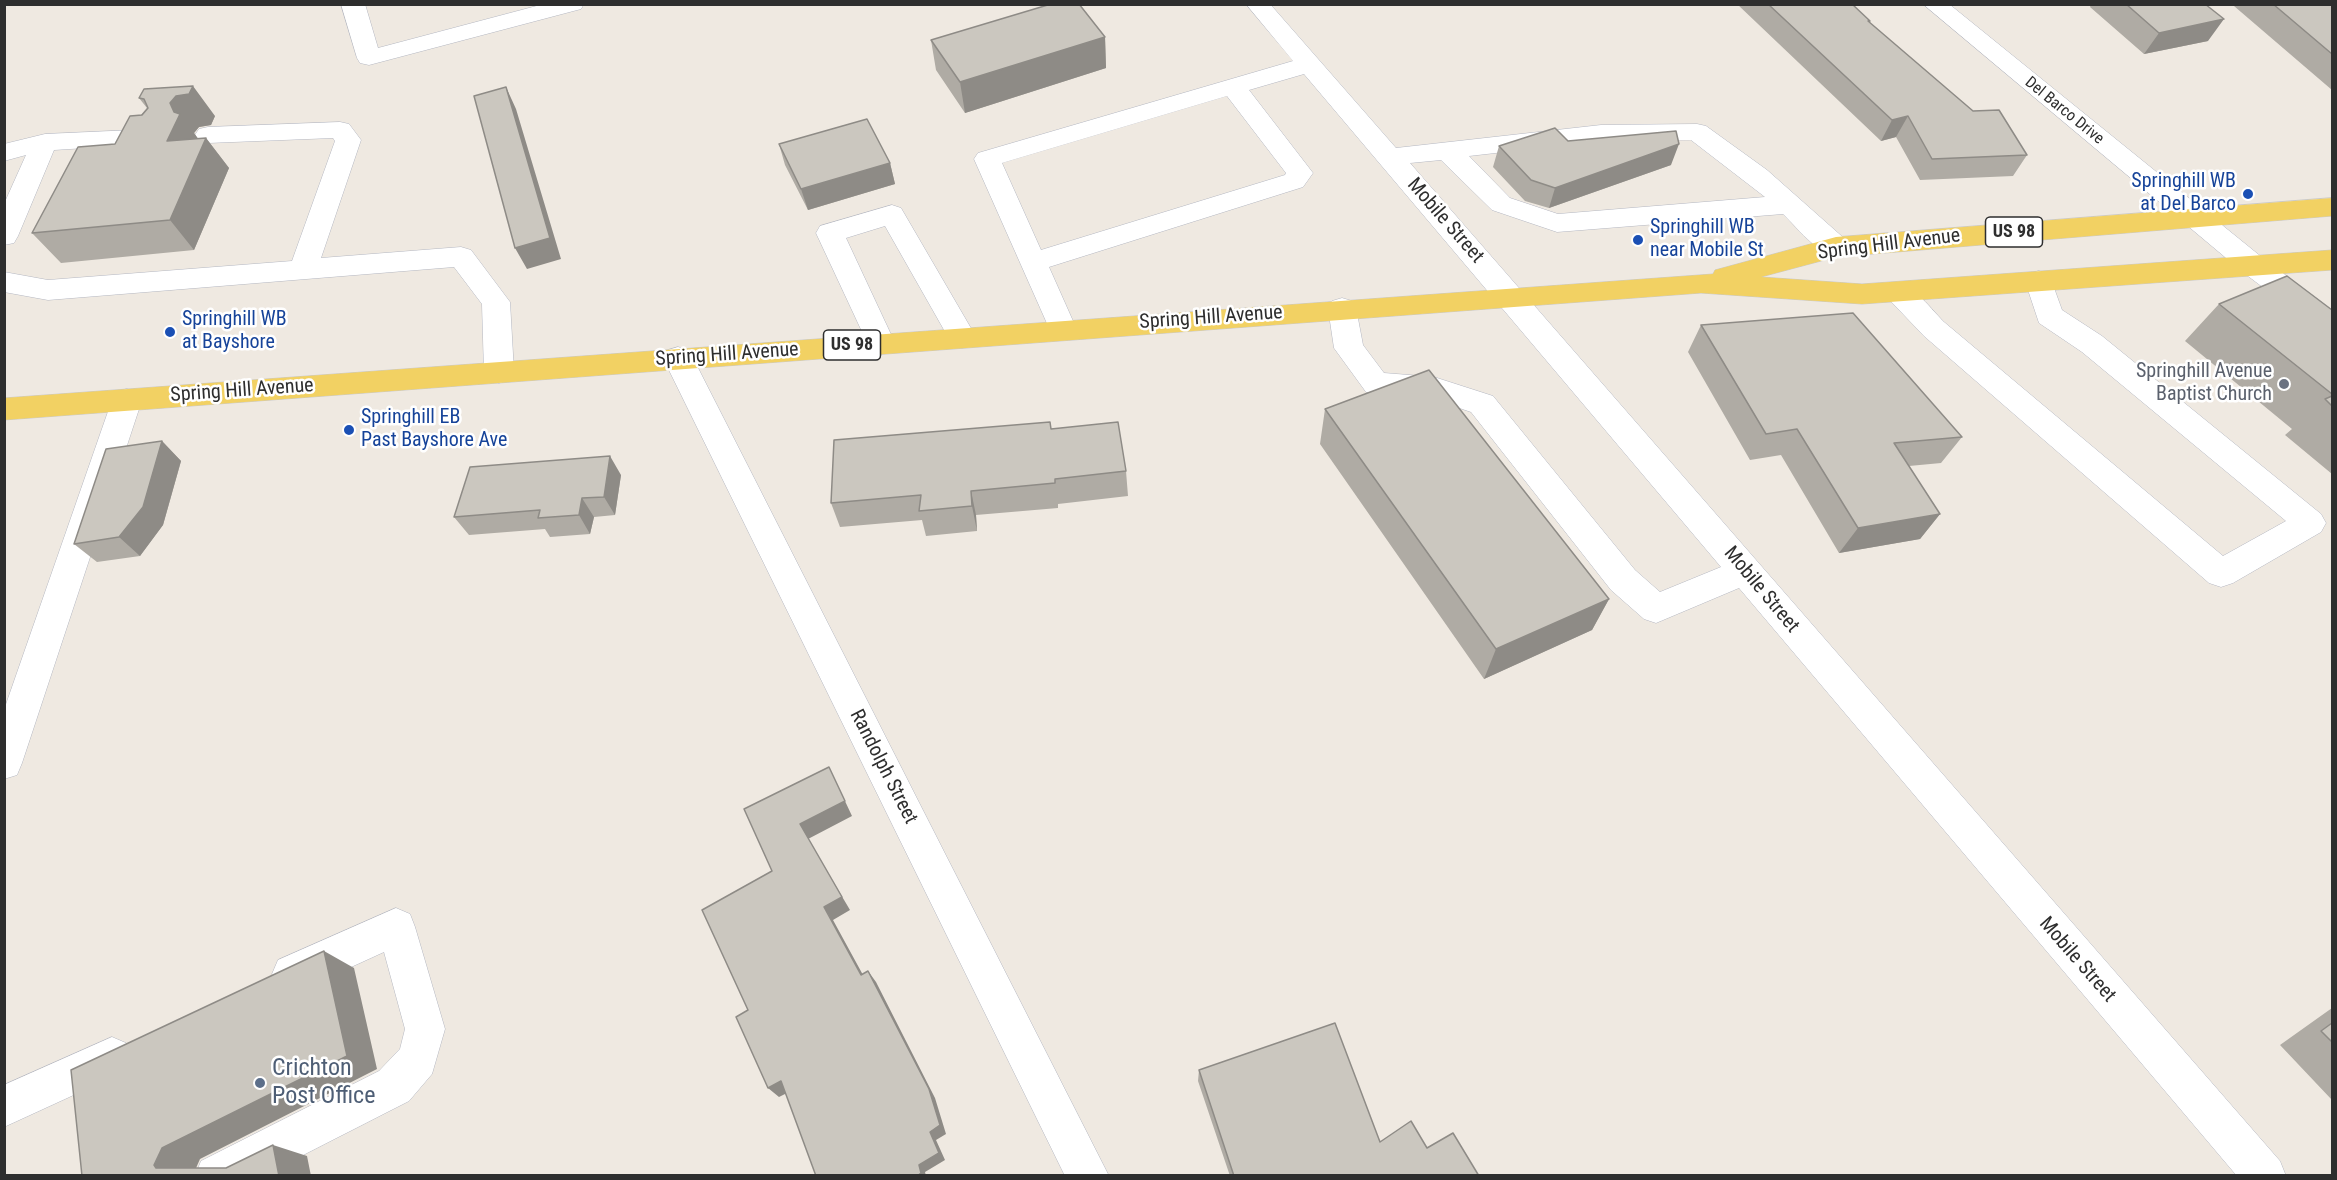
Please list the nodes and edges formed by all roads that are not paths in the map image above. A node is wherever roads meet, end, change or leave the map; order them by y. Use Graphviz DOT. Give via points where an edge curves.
graph roads {
  1 [pos="353,4"];
  2 [pos="573,4"];
  3 [pos="1257,4"];
  4 [pos="1934,4"];
  5 [pos="1310,64"];
  6 [pos="1233,87"];
  7 [pos="208,135"];
  8 [pos="156,137"];
  9 [pos="45,142"];
  10 [pos="1448,151"];
  11 [pos="4,153"];
  12 [pos="1390,157"];
  13 [pos="1789,204"];
  14 [pos="2332,207"];
  15 [pos="2195,217"];
  16 [pos="4,236"];
  17 [pos="1836,247"];
  18 [pos="2332,260"];
  19 [pos="1033,262"];
  20 [pos="2254,266"];
  21 [pos="303,270"];
  22 [pos="4,282"];
  23 [pos="2039,282"];
  24 [pos="1701,283"];
  25 [pos="1896,292"];
  26 [pos="1511,296"];
  27 [pos="1342,308"];
  28 [pos="2332,325"];
  29 [pos="1063,330"];
  30 [pos="962,337"];
  31 [pos="881,343"];
  32 [pos="678,358"];
  33 [pos="500,372"];
  34 [pos="127,400"];
  35 [pos="4,409"];
  36 [pos="1745,572"];
  37 [pos="4,763"];
  38 [pos="255,992"];
  39 [pos="146,1042"];
  40 [pos="4,1106"];
  41 [pos="216,1176"];
  42 [pos="1088,1176"];
  43 [pos="2265,1176"];
  1 -- 2 [label="street" via="369,58"];
  3 -- 5 [label="street, Mobile Street"];
  4 -- 15 [label="street, Del Barco Drive"];
  5 -- 6 [label="street"];
  5 -- 12 [label="street, Mobile Street"];
  6 -- 19 [label="street" via="987,159"];
  6 -- 19 [label="street" via="1300,174 1294,181"];
  7 -- 21 [label="street" via="340,130 348,140"];
  8 -- 9 [label="street"];
  9 -- 11 [label="street"];
  9 -- 16 [label="street"];
  10 -- 12 [label="street"];
  10 -- 13 [label="street" via="1601,133 1696,132 1758,176"];
  10 -- 13 [label="street" via="1501,204 1557,223"];
  12 -- 26 [label="street, Mobile Street"];
  13 -- 17 [label="street"];
  14 -- 15 [label="main road, Spring Hill Avenue / US 98"];
  15 -- 17 [label="main road, Spring Hill Avenue / US 98"];
  15 -- 20 [label="street, Del Barco Drive"];
  17 -- 24 [label="main road, Spring Hill Avenue / US 98"];
  18 -- 20 [label="main road, Spring Hill Avenue / US 98"];
  19 -- 29 [label="street"];
  20 -- 23 [label="main road, Spring Hill Avenue / US 98"];
  20 -- 28 [label="street, Del Barco Drive"];
  21 -- 22 [label="street" via="48,290"];
  21 -- 33 [label="street" via="461,257 496,302"];
  23 -- 25 [label="main road, Spring Hill Avenue / US 98"];
  23 -- 25 [label="street" via="2049,316 2092,344 2310,524 2221,573 1934,329"];
  24 -- 25 [label="main road, Spring Hill Avenue / US 98" via="1862,294"];
  24 -- 26 [label="main road, Spring Hill Avenue / US 98"];
  26 -- 27 [label="main road, Spring Hill Avenue / US 98"];
  26 -- 36 [label="street, Mobile Street"];
  27 -- 29 [label="main road, Spring Hill Avenue / US 98"];
  27 -- 36 [label="street" via="1349,348 1376,384 1434,388 1482,404 1623,580 1656,609"];
  29 -- 30 [label="main road, Spring Hill Avenue / US 98"];
  30 -- 31 [label="main road, Spring Hill Avenue / US 98"];
  30 -- 31 [label="street" via="891,214 830,233"];
  31 -- 32 [label="main road, Spring Hill Avenue / US 98"];
  32 -- 33 [label="main road, Spring Hill Avenue / US 98"];
  32 -- 42 [label="street, Randolph Street"];
  33 -- 34 [label="main road, Spring Hill Avenue / US 98"];
  34 -- 35 [label="main road, Spring Hill Avenue / US 98"];
  34 -- 37 [label="street"];
  36 -- 43 [label="street, Mobile Street"];
  38 -- 41 [label="street" via="396,927 425,1029 418,1060 394,1086"];
  39 -- 40 [label="street"];
}
